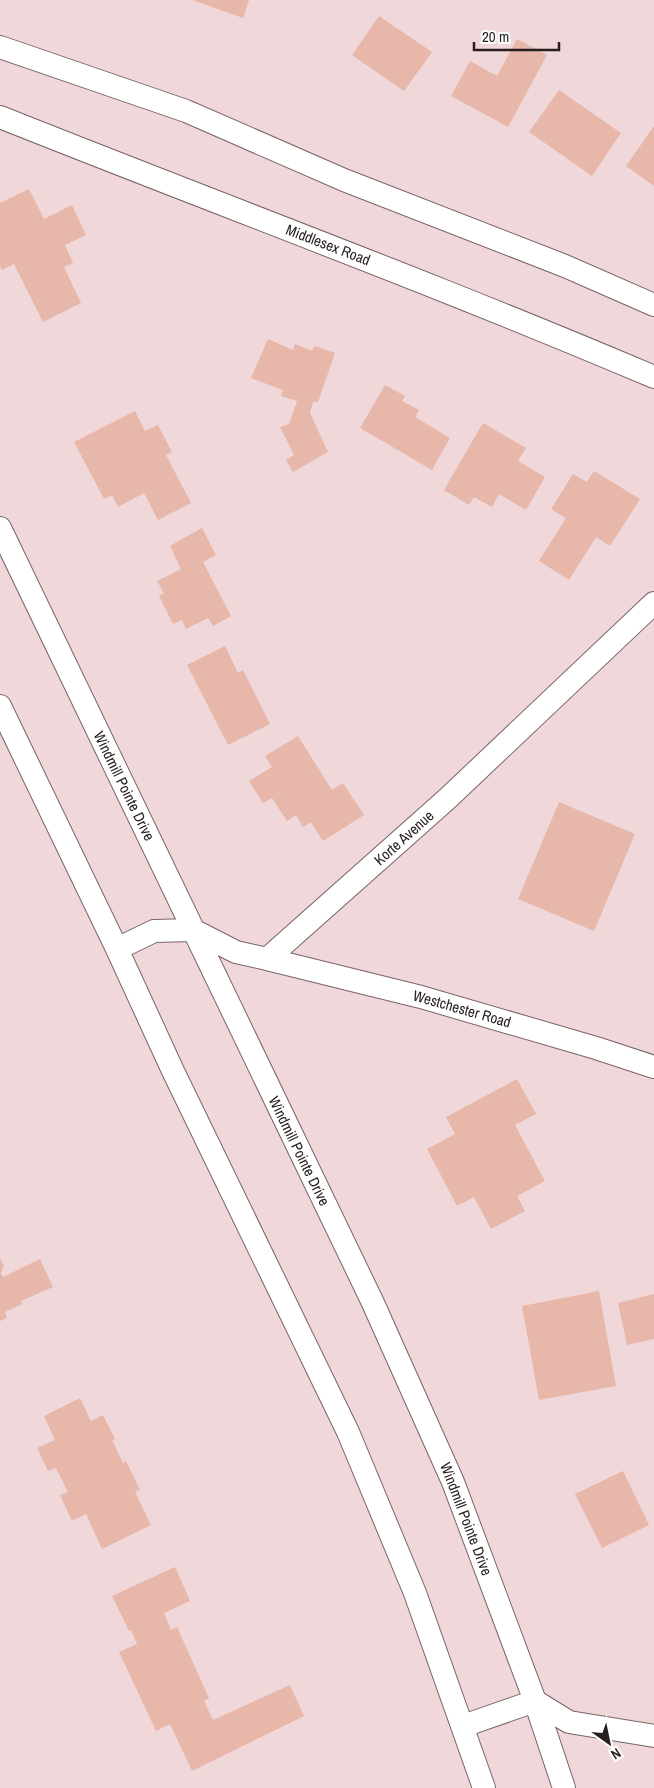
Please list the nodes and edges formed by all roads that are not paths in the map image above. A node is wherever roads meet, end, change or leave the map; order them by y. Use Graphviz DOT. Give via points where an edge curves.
graph roads {
  1 [pos="0,47"];
  2 [pos="0,117"];
  3 [pos="654,305"];
  4 [pos="654,376"];
  5 [pos="0,528"];
  6 [pos="654,603"];
  7 [pos="0,706"];
  8 [pos="193,930"];
  9 [pos="117,949"];
  10 [pos="267,959"];
  11 [pos="654,1067"];
  12 [pos="535,1701"];
  13 [pos="463,1726"];
  14 [pos="654,1736"];
  15 [pos="484,1788"];
  16 [pos="564,1788"];
  1 -- 3 [label="street" via="186,111 344,180 565,266"];
  2 -- 4 [label="street, Middlesex Road"];
  5 -- 8 [label="street, Windmill Pointe Drive"];
  6 -- 10 [label="street, Korte Avenue" via="447,799"];
  7 -- 9 [label="street"];
  8 -- 9 [label="street" via="154,931"];
  8 -- 10 [label="street" via="236,952"];
  8 -- 12 [label="street, Windmill Pointe Drive" via="373,1303 453,1482"];
  9 -- 13 [label="street" via="348,1432 416,1593"];
  10 -- 11 [label="street, Westchester Road" via="421,997"];
  12 -- 13 [label="street"];
  12 -- 14 [label="street" via="569,1722"];
  12 -- 16 [label="street, Windmill Pointe Drive"];
  13 -- 15 [label="street"];
}
